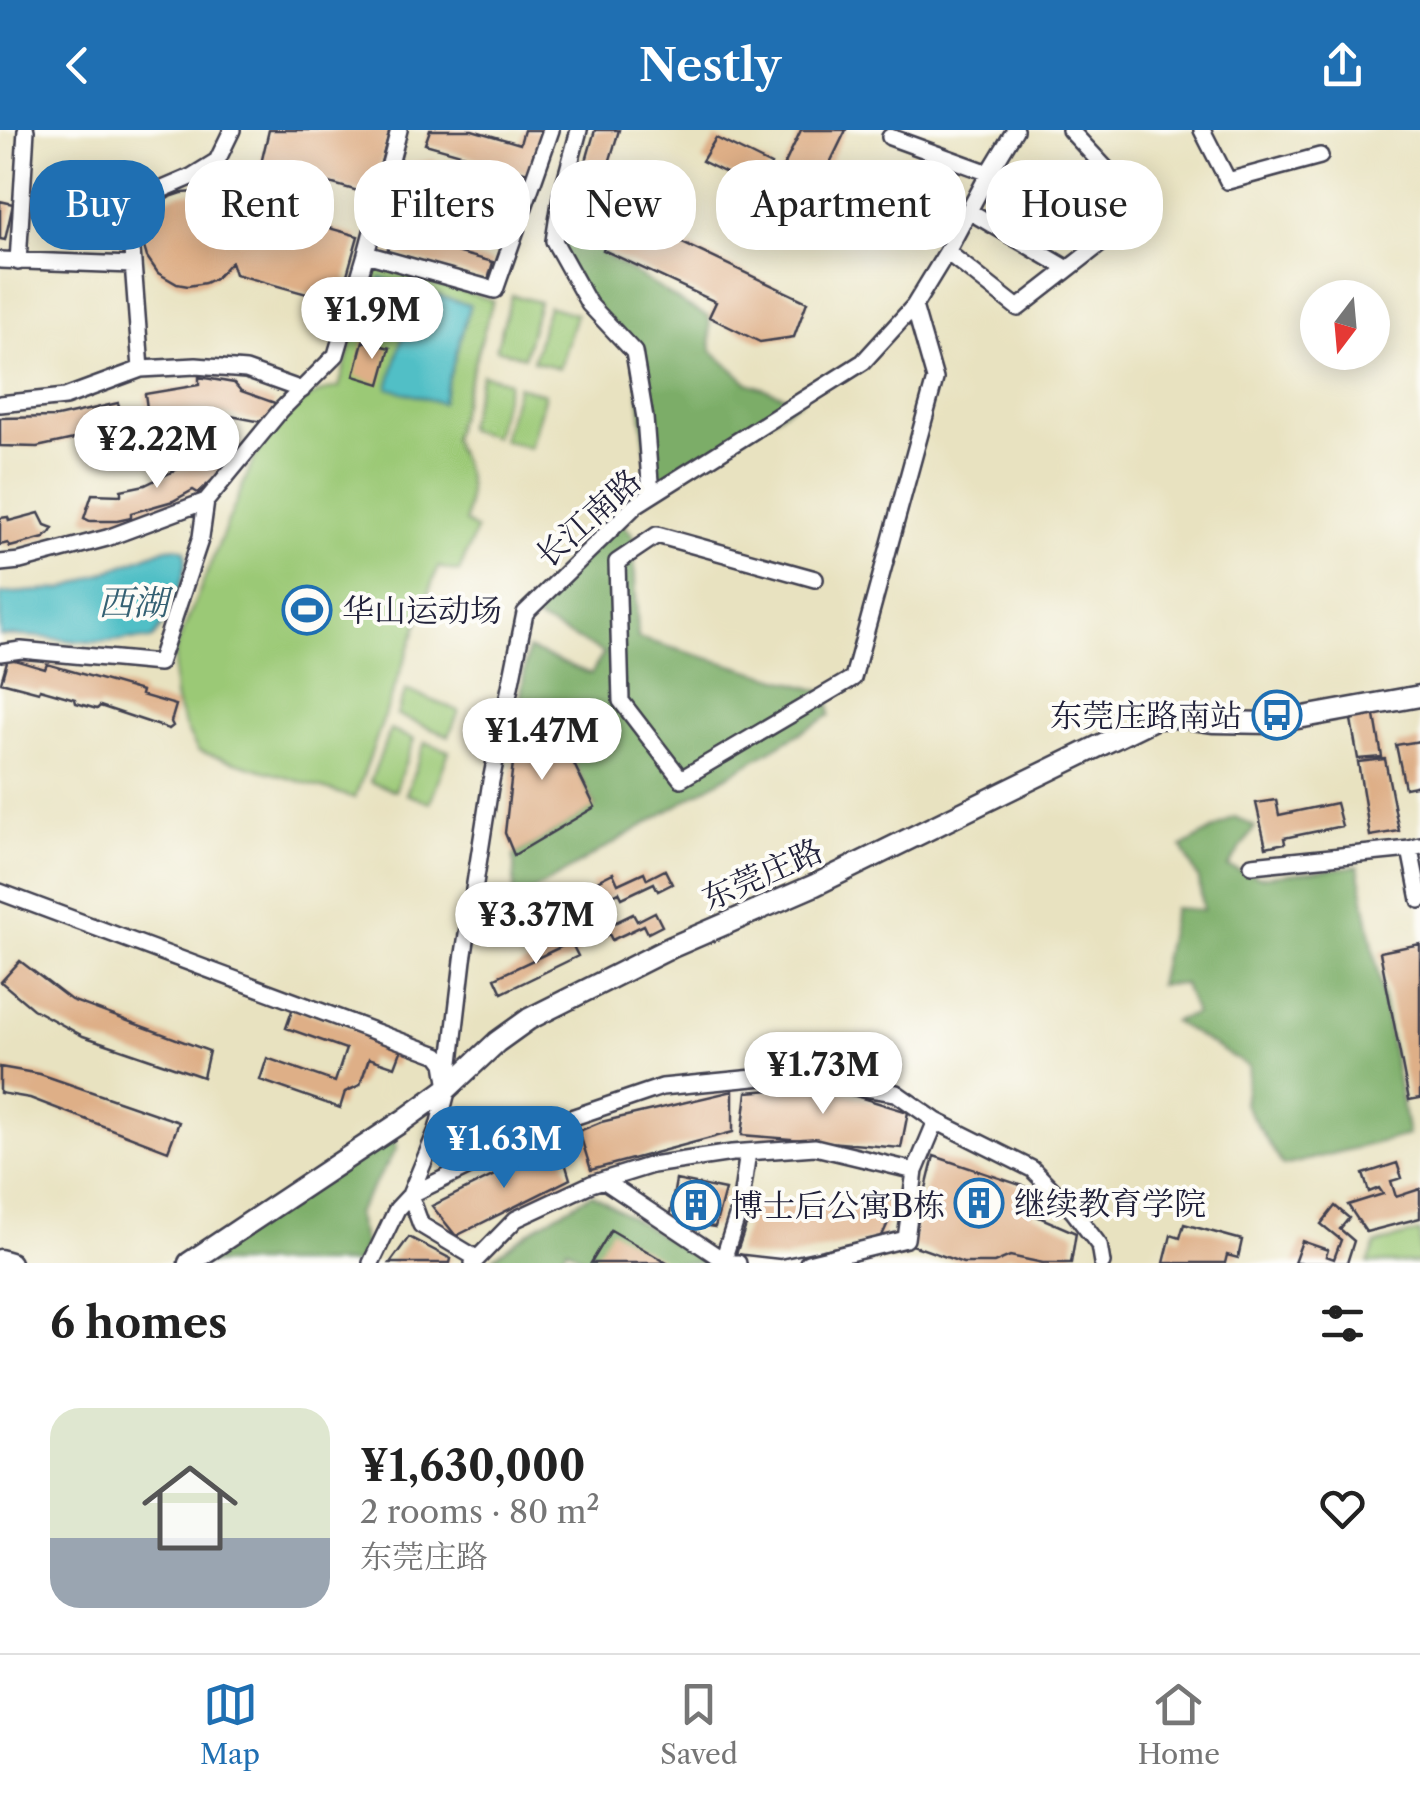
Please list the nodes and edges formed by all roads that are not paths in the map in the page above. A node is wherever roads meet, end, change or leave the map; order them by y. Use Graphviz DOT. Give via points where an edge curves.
graph roads {
  1 [pos="26,130"];
  2 [pos="232,130"];
  3 [pos="398,130"];
  4 [pos="552,130"];
  5 [pos="580,130"];
  6 [pos="1016,130"];
  7 [pos="1070,130"];
  8 [pos="1202,130"];
  9 [pos="890,137"];
  10 [pos="1320,156"];
  11 [pos="996,160"];
  12 [pos="1098,160"];
  13 [pos="986,172"];
  14 [pos="986,177"];
  15 [pos="969,210"];
  16 [pos="1092,250"];
  17 [pos="947,252"];
  18 [pos="366,254"];
  19 [pos="0,260"];
  20 [pos="18,262"];
  21 [pos="132,264"];
  22 [pos="1068,269"];
  23 [pos="914,306"];
  24 [pos="141,369"];
  25 [pos="302,390"];
  26 [pos="0,404"];
  27 [pos="651,494"];
  28 [pos="206,501"];
  29 [pos="0,563"];
  30 [pos="815,579"];
  31 [pos="0,653"];
  32 [pos="1420,696"];
  33 [pos="1415,847"];
  34 [pos="1252,865"];
  35 [pos="0,892"];
  36 [pos="1420,900"];
  37 [pos="448,1088"];
  38 [pos="936,1121"];
  39 [pos="748,1152"];
  40 [pos="915,1170"];
  41 [pos="603,1180"];
  42 [pos="410,1195"];
  43 [pos="0,1260"];
  44 [pos="474,1261"];
  45 [pos="726,1262"];
  46 [pos="10,1263"];
  47 [pos="189,1263"];
  48 [pos="371,1263"];
  49 [pos="738,1263"];
  50 [pos="808,1263"];
  51 [pos="1102,1263"];
  1 -- 20 [label="street"];
  2 -- 21 [label="street" via="217,161 142,207 131,236"];
  3 -- 18 [label="street"];
  4 -- 18 [label="street" via="496,290"];
  5 -- 27 [label="street" via="554,241 589,304 634,352"];
  6 -- 11 [label="street, 长江南路"];
  7 -- 12 [label="street"];
  8 -- 10 [label="street" via="1228,180"];
  9 -- 13 [label="street"];
  14 -- 15 [label="street, 长江南路"];
  15 -- 17 [label="street, 长江南路"];
  15 -- 22 [label="street"];
  16 -- 22 [label="street"];
  17 -- 22 [label="street" via="1018,308"];
  17 -- 23 [label="street, 长江南路"];
  18 -- 25 [label="street" via="336,355"];
  19 -- 20 [label="street"];
  20 -- 21 [label="street"];
  21 -- 24 [label="street"];
  23 -- 27 [label="street, 长江南路" via="863,362"];
  23 -- 30 [label="street" via="934,379 853,678 681,779 620,701 617,562 657,535"];
  24 -- 25 [label="street" via="246,370"];
  24 -- 26 [label="street" via="65,397"];
  25 -- 28 [label="street"];
  27 -- 37 [label="street, 长江南路" via="525,613 491,782"];
  28 -- 29 [label="street" via="106,538"];
  28 -- 31 [label="street" via="202,537 158,663"];
  32 -- 37 [label="street, 东莞庄路" via="1270,723 1156,718 564,1000 512,1031"];
  33 -- 34 [label="street"];
  33 -- 36 [label="street"];
  35 -- 37 [label="street" via="438,1055"];
  37 -- 42 [label="street, 长江南路"];
  37 -- 47 [label="street, 东莞庄路"];
  38 -- 40 [label="street"];
  38 -- 42 [label="street" via="896,1093 850,1086 764,1077 662,1087 562,1121"];
  38 -- 51 [label="street" via="1032,1170 1100,1245"];
  39 -- 40 [label="street" via="815,1147"];
  39 -- 41 [label="street" via="652,1165"];
  39 -- 45 [label="street"];
  40 -- 50 [label="street" via="906,1239"];
  41 -- 44 [label="street" via="516,1219"];
  41 -- 45 [label="street"];
  42 -- 44 [label="street" via="421,1225"];
  42 -- 48 [label="street, 长江南路"];
  43 -- 46 [label="street"];
  45 -- 49 [label="street"];
}
